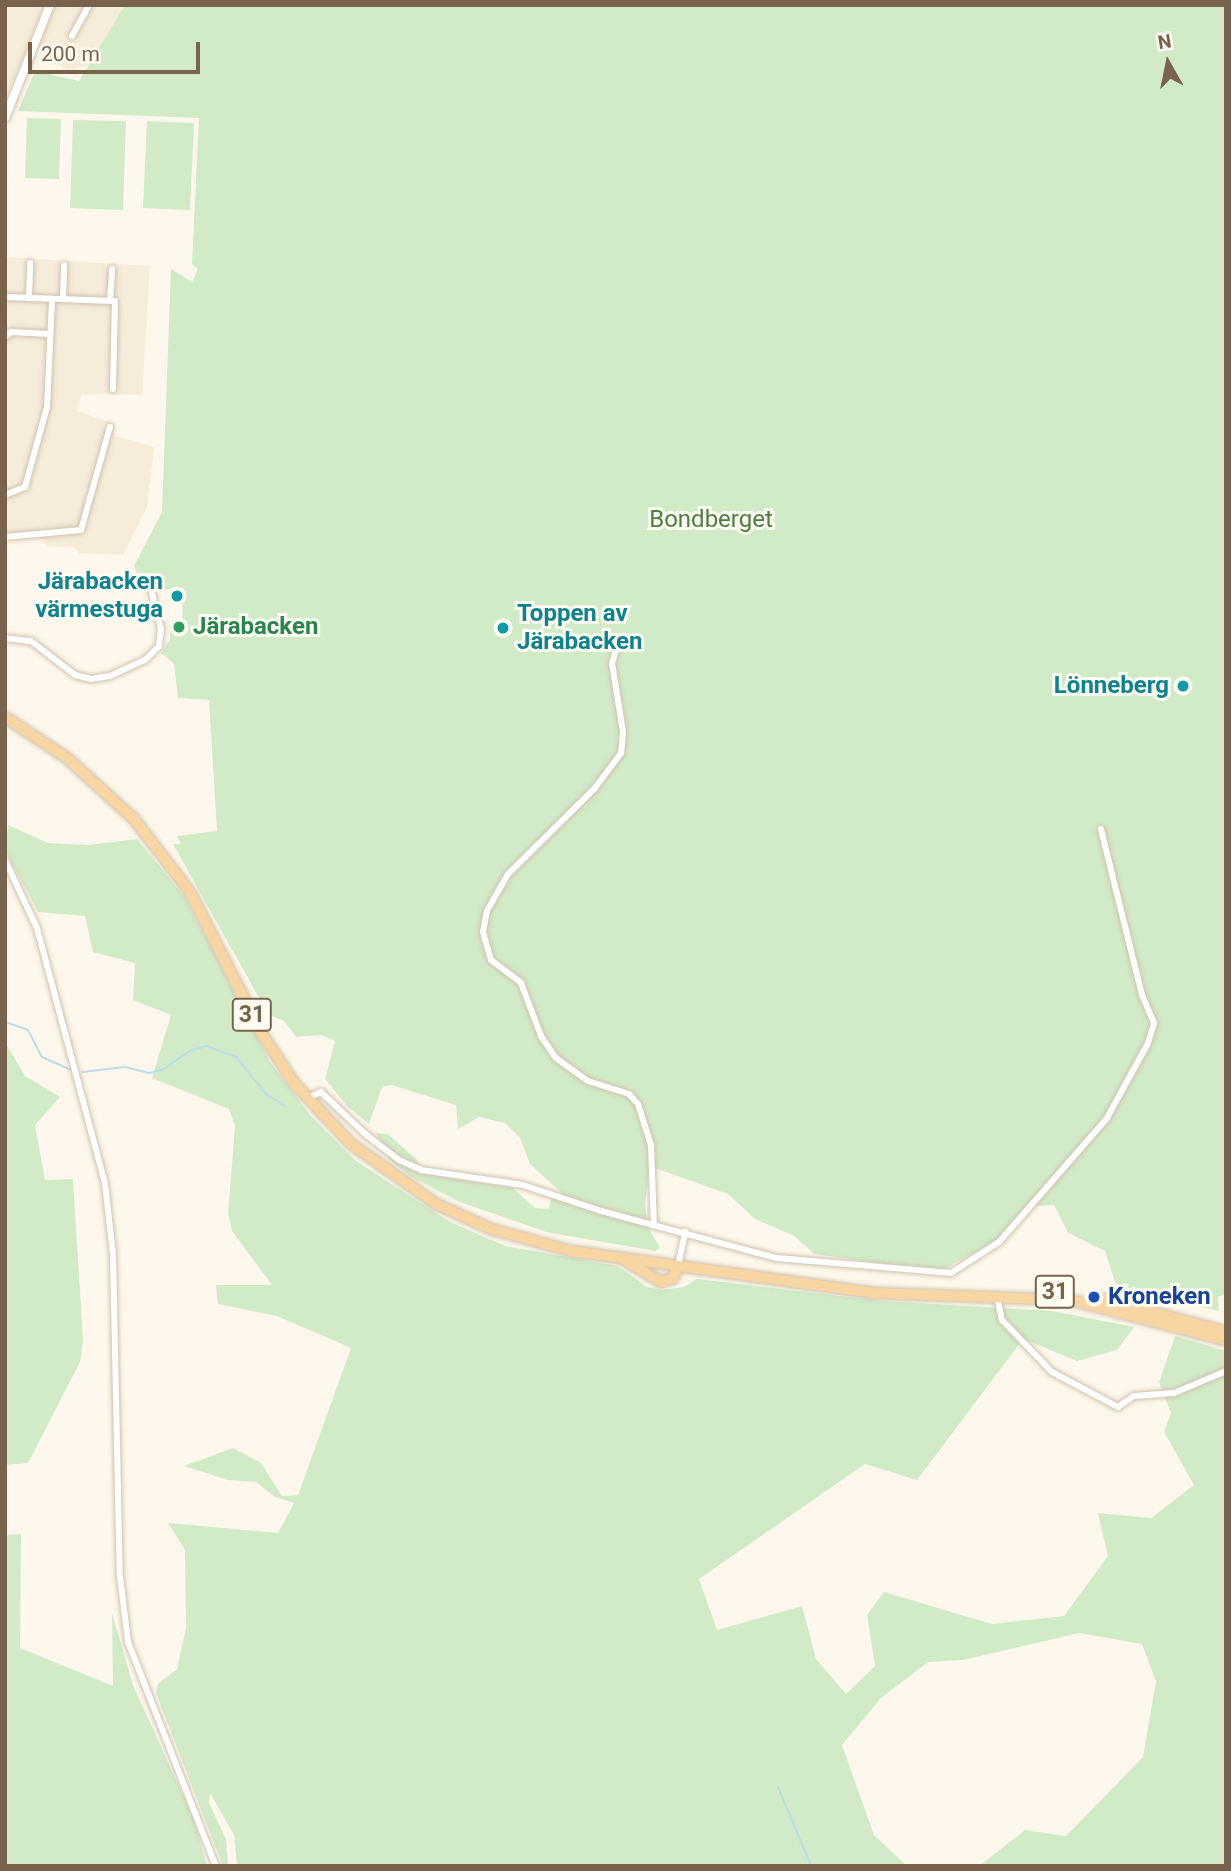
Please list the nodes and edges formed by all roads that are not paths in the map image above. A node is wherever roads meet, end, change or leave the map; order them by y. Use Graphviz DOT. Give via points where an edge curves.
graph roads {
  1 [pos="50,5"];
  2 [pos="89,5"];
  3 [pos="72,36"];
  4 [pos="5,118"];
  5 [pos="30,263"];
  6 [pos="64,265"];
  7 [pos="112,269"];
  8 [pos="5,297"];
  9 [pos="29,298"];
  10 [pos="52,299"];
  11 [pos="63,299"];
  12 [pos="110,301"];
  13 [pos="50,334"];
  14 [pos="5,337"];
  15 [pos="113,389"];
  16 [pos="110,427"];
  17 [pos="5,495"];
  18 [pos="5,537"];
  19 [pos="151,589"];
  20 [pos="5,638"];
  21 [pos="616,650"];
  22 [pos="6,713"];
  23 [pos="1101,829"];
  24 [pos="5,860"];
  25 [pos="312,1096"];
  26 [pos="654,1225"];
  27 [pos="685,1233"];
  28 [pos="620,1258"];
  29 [pos="678,1263"];
  30 [pos="997,1297"];
  31 [pos="1226,1332"];
  32 [pos="1226,1340"];
  33 [pos="1226,1371"];
  34 [pos="216,1866"];
  1 -- 4 [label="street"];
  2 -- 3 [label="street"];
  5 -- 9 [label="street"];
  6 -- 11 [label="street"];
  7 -- 12 [label="street"];
  8 -- 9 [label="street"];
  9 -- 10 [label="street"];
  10 -- 11 [label="street"];
  10 -- 13 [label="street"];
  11 -- 12 [label="street"];
  12 -- 15 [label="street" via="115,302"];
  13 -- 14 [label="street" via="12,332"];
  13 -- 17 [label="street" via="47,407 29,474 25,487"];
  16 -- 18 [label="street" via="81,530"];
  19 -- 20 [label="street" via="161,629 159,646 145,660 110,676 91,679 75,675 31,641"];
  21 -- 26 [label="street" via="612,663 623,732 621,753 595,788 508,874 487,911 483,932 491,960 521,982 541,1036 556,1058 588,1081 629,1094 638,1104 651,1145"];
  22 -- 25 [label="highway, 31" via="101,778 163,844 203,903 266,1030"];
  22 -- 28 [label="highway, 31" via="92,778 161,850 200,909 271,1051 306,1098 351,1144 413,1191 474,1222 554,1248"];
  23 -- 27 [label="street" via="1142,995 1154,1023 1148,1044 1107,1118 999,1242 951,1273 926,1274 777,1258"];
  24 -- 34 [label="street" via="37,928 105,1184 114,1266 120,1576 128,1642"];
  25 -- 26 [label="street" via="321,1092 364,1133 410,1166 523,1185"];
  25 -- 29 [label="highway, 31" via="379,1160 459,1209 554,1242"];
  26 -- 27 [label="street"];
  27 -- 29 [label="street"];
  28 -- 29 [label="highway, 31"];
  28 -- 29 [label="highway" via="661,1282 673,1278"];
  29 -- 30 [label="highway, 31" via="879,1294"];
  29 -- 31 [label="highway, 31" via="873,1287 1072,1293"];
  30 -- 32 [label="highway, 31" via="1091,1303"];
  30 -- 33 [label="street" via="1002,1320 1052,1372 1118,1407 1134,1396 1174,1393"];
}
